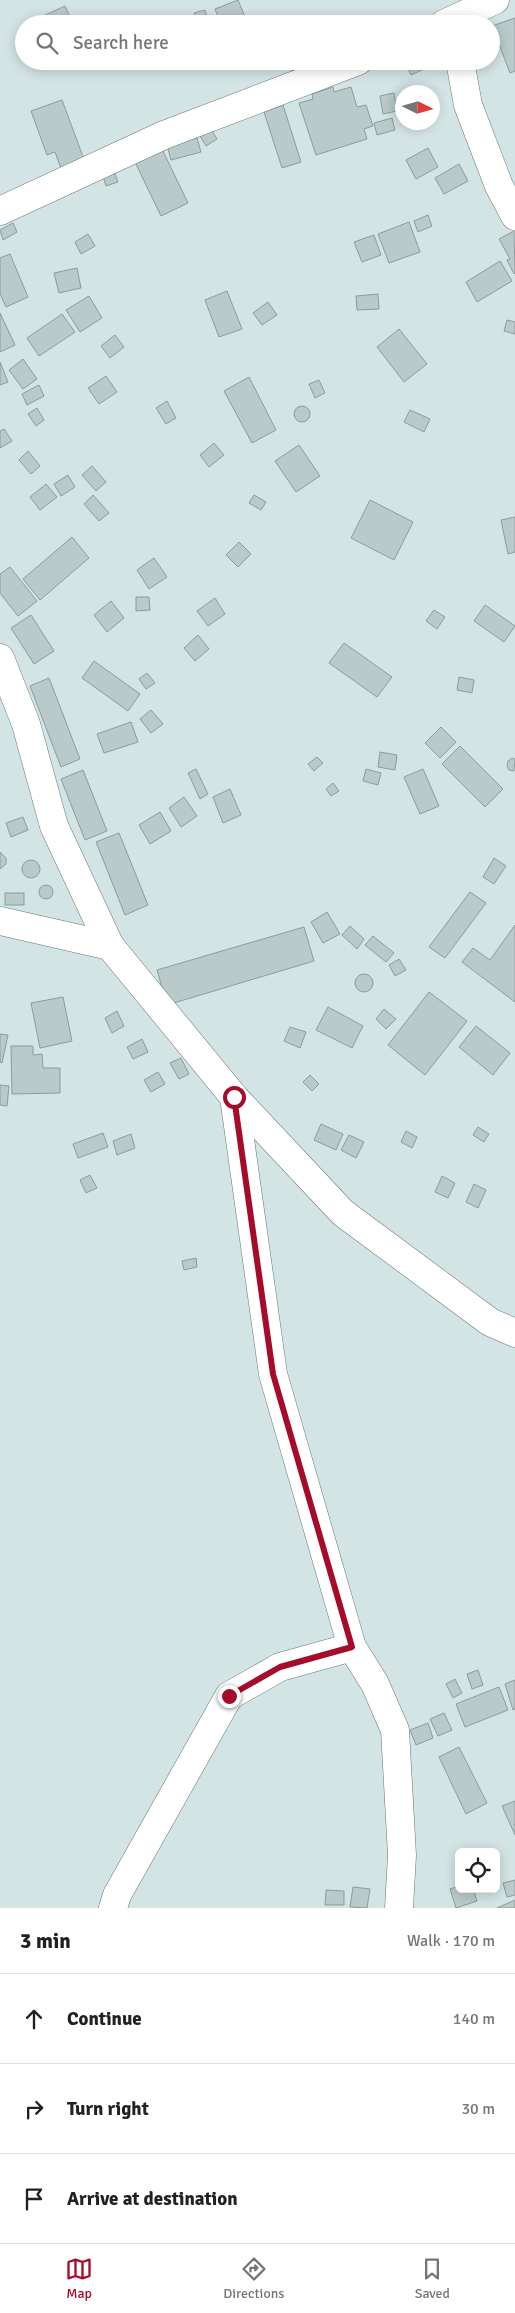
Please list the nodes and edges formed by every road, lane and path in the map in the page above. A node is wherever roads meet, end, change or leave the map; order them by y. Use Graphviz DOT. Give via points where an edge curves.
graph roads {
  1 [pos="495,0"];
  2 [pos="454,15"];
  3 [pos="334,70"];
  4 [pos="462,70"];
  5 [pos="0,211"];
  6 [pos="515,216"];
  7 [pos="0,658"];
  8 [pos="0,921"];
  9 [pos="110,946"];
  10 [pos="234,1097"];
  11 [pos="515,1333"];
  12 [pos="352,1647"];
  13 [pos="113,1908"];
  14 [pos="399,1908"];
  1 -- 2 [label="street"];
  3 -- 5 [label="street" via="164,135"];
  4 -- 6 [label="street" via="468,105"];
  7 -- 9 [label="street" via="26,724 54,826"];
  8 -- 9 [label="street"];
  9 -- 10 [label="street"];
  10 -- 11 [label="street" via="343,1213 490,1322"];
  10 -- 12 [label="street" via="273,1374"];
  12 -- 13 [label="street" via="280,1667 229,1696 117,1895"];
  12 -- 14 [label="street" via="375,1684 395,1730 402,1855"];
}
